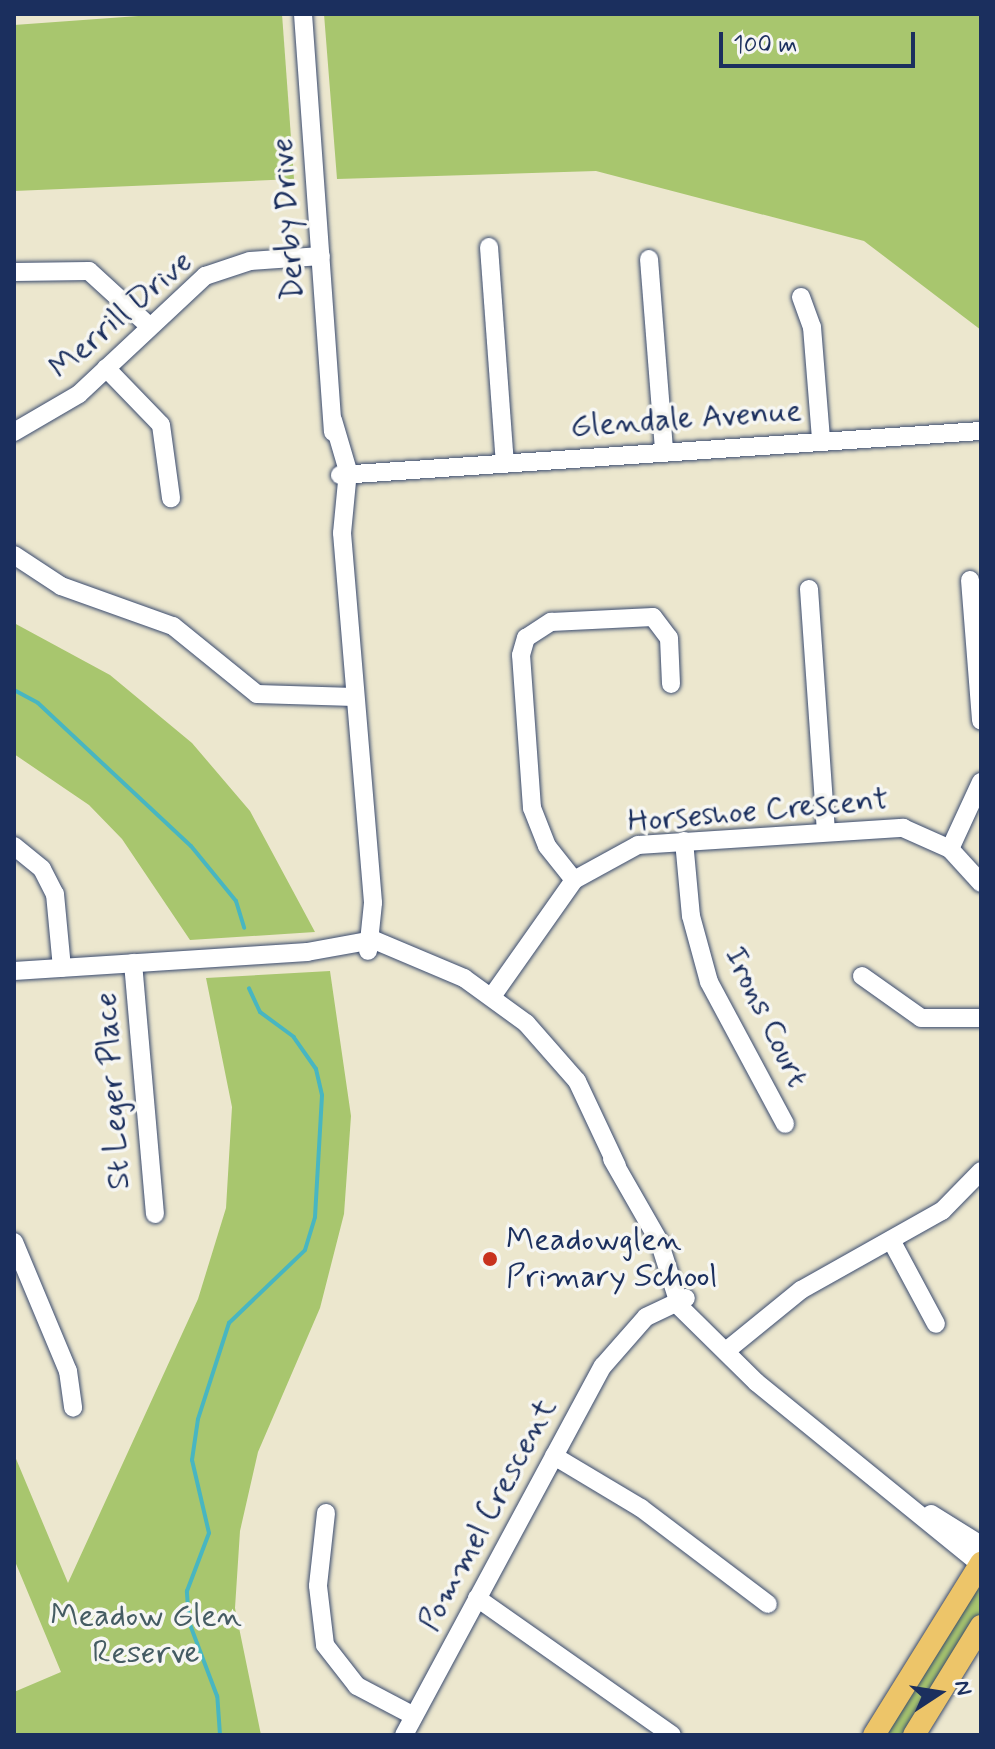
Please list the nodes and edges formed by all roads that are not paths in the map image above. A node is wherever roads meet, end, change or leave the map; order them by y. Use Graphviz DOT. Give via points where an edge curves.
graph roads {
  1 [pos="303,14"];
  2 [pos="489,247"];
  3 [pos="321,256"];
  4 [pos="649,259"];
  5 [pos="14,272"];
  6 [pos="801,297"];
  7 [pos="149,326"];
  8 [pos="106,368"];
  9 [pos="981,431"];
  10 [pos="14,432"];
  11 [pos="821,439"];
  12 [pos="664,451"];
  13 [pos="505,463"];
  14 [pos="346,475"];
  15 [pos="171,498"];
  16 [pos="14,555"];
  17 [pos="970,580"];
  18 [pos="809,589"];
  19 [pos="671,684"];
  20 [pos="354,693"];
  21 [pos="981,721"];
  22 [pos="981,782"];
  23 [pos="826,830"];
  24 [pos="684,841"];
  25 [pos="14,846"];
  26 [pos="950,849"];
  27 [pos="574,880"];
  28 [pos="981,883"];
  29 [pos="367,943"];
  30 [pos="133,963"];
  31 [pos="62,968"];
  32 [pos="14,971"];
  33 [pos="862,976"];
  34 [pos="493,995"];
  35 [pos="981,1018"];
  36 [pos="785,1124"];
  37 [pos="981,1171"];
  38 [pos="155,1214"];
  39 [pos="891,1240"];
  40 [pos="14,1242"];
  41 [pos="682,1301"];
  42 [pos="936,1324"];
  43 [pos="726,1351"];
  44 [pos="73,1408"];
  45 [pos="554,1456"];
  46 [pos="921,1510"];
  47 [pos="326,1513"];
  48 [pos="981,1545"];
  49 [pos="981,1564"];
  50 [pos="477,1598"];
  51 [pos="768,1604"];
  52 [pos="981,1626"];
  53 [pos="414,1716"];
  54 [pos="404,1735"];
  55 [pos="672,1735"];
  56 [pos="874,1735"];
  57 [pos="914,1735"];
  1 -- 3 [label="street, Derby Drive"];
  2 -- 13 [label="street"];
  3 -- 7 [label="street, Merrill Drive" via="218,269"];
  3 -- 14 [label="street, Derby Drive" via="333,420"];
  4 -- 12 [label="street"];
  5 -- 7 [label="street" via="89,271"];
  6 -- 11 [label="street" via="812,327"];
  7 -- 8 [label="street, Merrill Drive"];
  8 -- 10 [label="street, Merrill Drive" via="61,407"];
  8 -- 15 [label="street" via="161,425"];
  9 -- 11 [label="street, Glendale Avenue"];
  11 -- 12 [label="street, Glendale Avenue"];
  12 -- 13 [label="street, Glendale Avenue"];
  13 -- 14 [label="street, Glendale Avenue"];
  14 -- 20 [label="street, Derby Drive" via="342,533"];
  16 -- 20 [label="street" via="61,586 173,626 249,690 308,697"];
  17 -- 21 [label="street"];
  18 -- 23 [label="street"];
  19 -- 27 [label="street" via="667,632 648,615 551,622 526,638 521,655 532,808 547,846"];
  20 -- 29 [label="street, Derby Drive"];
  22 -- 26 [label="street"];
  23 -- 24 [label="street, Horseshoe Crescent"];
  23 -- 26 [label="street, Horseshoe Crescent" via="903,828"];
  24 -- 27 [label="street, Horseshoe Crescent" via="627,848"];
  24 -- 36 [label="street, Irons Court" via="701,959"];
  25 -- 31 [label="street" via="42,869 55,894"];
  26 -- 28 [label="street, Horseshoe Crescent"];
  27 -- 34 [label="street, Horseshoe Crescent"];
  29 -- 30 [label="street"];
  29 -- 34 [label="street" via="449,971"];
  30 -- 31 [label="street"];
  30 -- 38 [label="street, St Leger Place"];
  31 -- 32 [label="street"];
  33 -- 35 [label="street" via="921,1018"];
  34 -- 41 [label="street" via="577,1081 659,1241"];
  37 -- 39 [label="street" via="942,1211"];
  39 -- 42 [label="street"];
  39 -- 43 [label="street" via="794,1294"];
  40 -- 44 [label="street" via="68,1371"];
  41 -- 43 [label="street"];
  41 -- 45 [label="street, Pommel Crescent" via="633,1330 603,1366"];
  43 -- 46 [label="street" via="773,1396"];
  45 -- 50 [label="street, Pommel Crescent"];
  45 -- 51 [label="street" via="641,1508"];
  46 -- 48 [label="street"];
  46 -- 49 [label="street"];
  47 -- 53 [label="street" via="318,1586 325,1645 357,1686"];
  49 -- 56 [label="main road"];
  50 -- 53 [label="street, Pommel Crescent"];
  50 -- 55 [label="street"];
  52 -- 57 [label="main road"];
  53 -- 54 [label="street, Pommel Crescent"];
}
